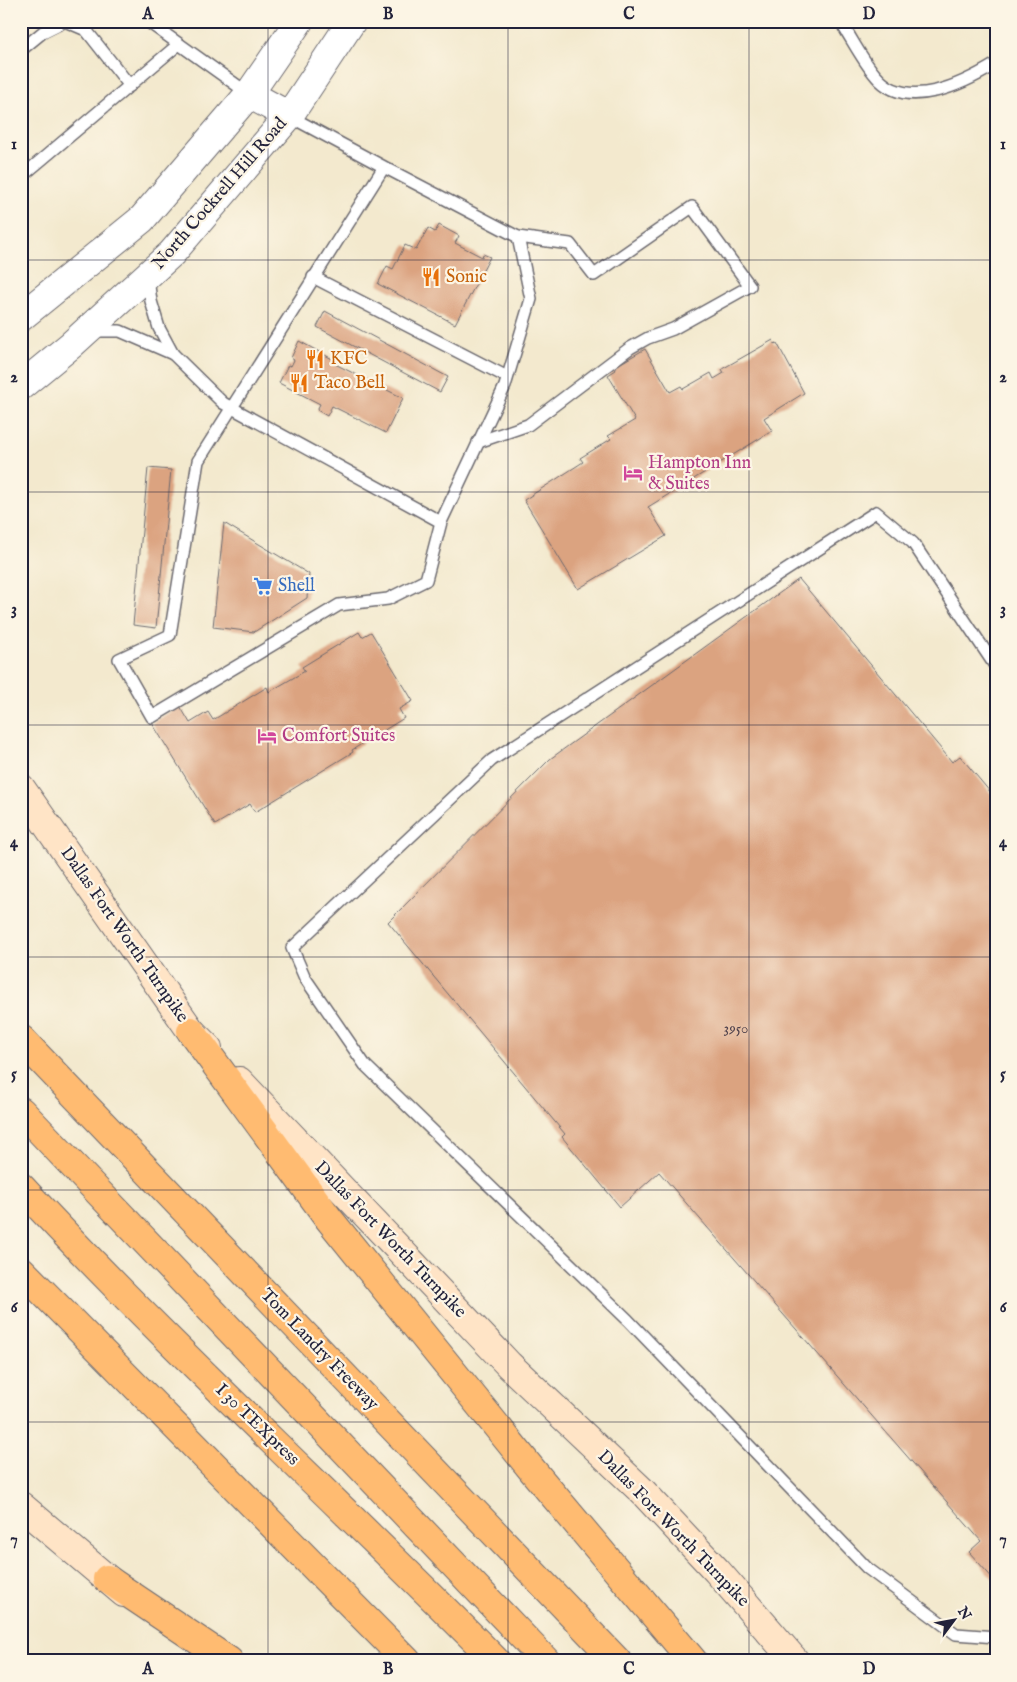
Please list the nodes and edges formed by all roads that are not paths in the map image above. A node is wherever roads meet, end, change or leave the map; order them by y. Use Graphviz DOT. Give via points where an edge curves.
graph roads {
  1 [pos="147,21"];
  2 [pos="299,21"];
  3 [pos="352,21"];
  4 [pos="840,21"];
  5 [pos="179,44"];
  6 [pos="21,50"];
  7 [pos="996,64"];
  8 [pos="130,86"];
  9 [pos="249,94"];
  10 [pos="289,116"];
  11 [pos="384,168"];
  12 [pos="21,178"];
  13 [pos="518,236"];
  14 [pos="148,275"];
  15 [pos="313,277"];
  16 [pos="21,317"];
  17 [pos="86,331"];
  18 [pos="173,354"];
  19 [pos="507,377"];
  20 [pos="21,386"];
  21 [pos="230,407"];
  22 [pos="478,442"];
  23 [pos="441,522"];
  24 [pos="996,667"];
  25 [pos="21,788"];
  26 [pos="192,1031"];
  27 [pos="21,1039"];
  28 [pos="21,1111"];
  29 [pos="21,1187"];
  30 [pos="21,1270"];
  31 [pos="21,1506"];
  32 [pos="107,1579"];
  33 [pos="996,1637"];
  34 [pos="204,1661"];
  35 [pos="229,1661"];
  36 [pos="407,1661"];
  37 [pos="496,1661"];
  38 [pos="546,1661"];
  39 [pos="617,1661"];
  40 [pos="692,1661"];
  41 [pos="795,1661"];
  1 -- 5 [label="lane"];
  2 -- 9 [label="street"];
  3 -- 10 [label="street, North Cockrell Hill Road"];
  4 -- 7 [label="lane" via="877,78 896,90 917,94 938,92"];
  5 -- 8 [label="lane"];
  5 -- 9 [label="lane"];
  6 -- 8 [label="lane" via="43,32 65,21 86,30"];
  8 -- 12 [label="lane"];
  9 -- 10 [label="street"];
  9 -- 16 [label="street" via="142,219"];
  10 -- 11 [label="lane"];
  10 -- 14 [label="street, North Cockrell Hill Road" via="172,253"];
  11 -- 13 [label="lane"];
  11 -- 15 [label="lane"];
  13 -- 19 [label="lane" via="530,299"];
  13 -- 22 [label="lane" via="570,244 594,275 692,207 750,286 673,329 630,348 528,425"];
  14 -- 17 [label="street, North Cockrell Hill Road"];
  14 -- 18 [label="lane" via="155,316"];
  15 -- 19 [label="lane"];
  15 -- 21 [label="lane"];
  17 -- 18 [label="lane" via="120,331"];
  17 -- 20 [label="street, North Cockrell Hill Road"];
  18 -- 21 [label="lane"];
  19 -- 22 [label="lane"];
  21 -- 23 [label="lane"];
  21 -- 23 [label="lane" via="198,461 170,635 119,659 152,717 339,605 388,599 426,580"];
  22 -- 23 [label="lane"];
  24 -- 33 [label="lane" via="913,543 876,512 492,760 292,948 305,978 365,1066 628,1320 867,1568 956,1634"];
  25 -- 26 [label="main road, Dallas Fort Worth Turnpike"];
  26 -- 40 [label="highway" via="329,1219"];
  26 -- 41 [label="main road, Dallas Fort Worth Turnpike" via="509,1365 642,1491"];
  27 -- 39 [label="highway, Tom Landry Freeway"];
  28 -- 38 [label="highway"];
  29 -- 37 [label="highway, I 30 TEXpress" via="101,1273"];
  30 -- 36 [label="highway"];
  31 -- 32 [label="main road"];
  32 -- 34 [label="main road"];
  32 -- 35 [label="highway"];
}
